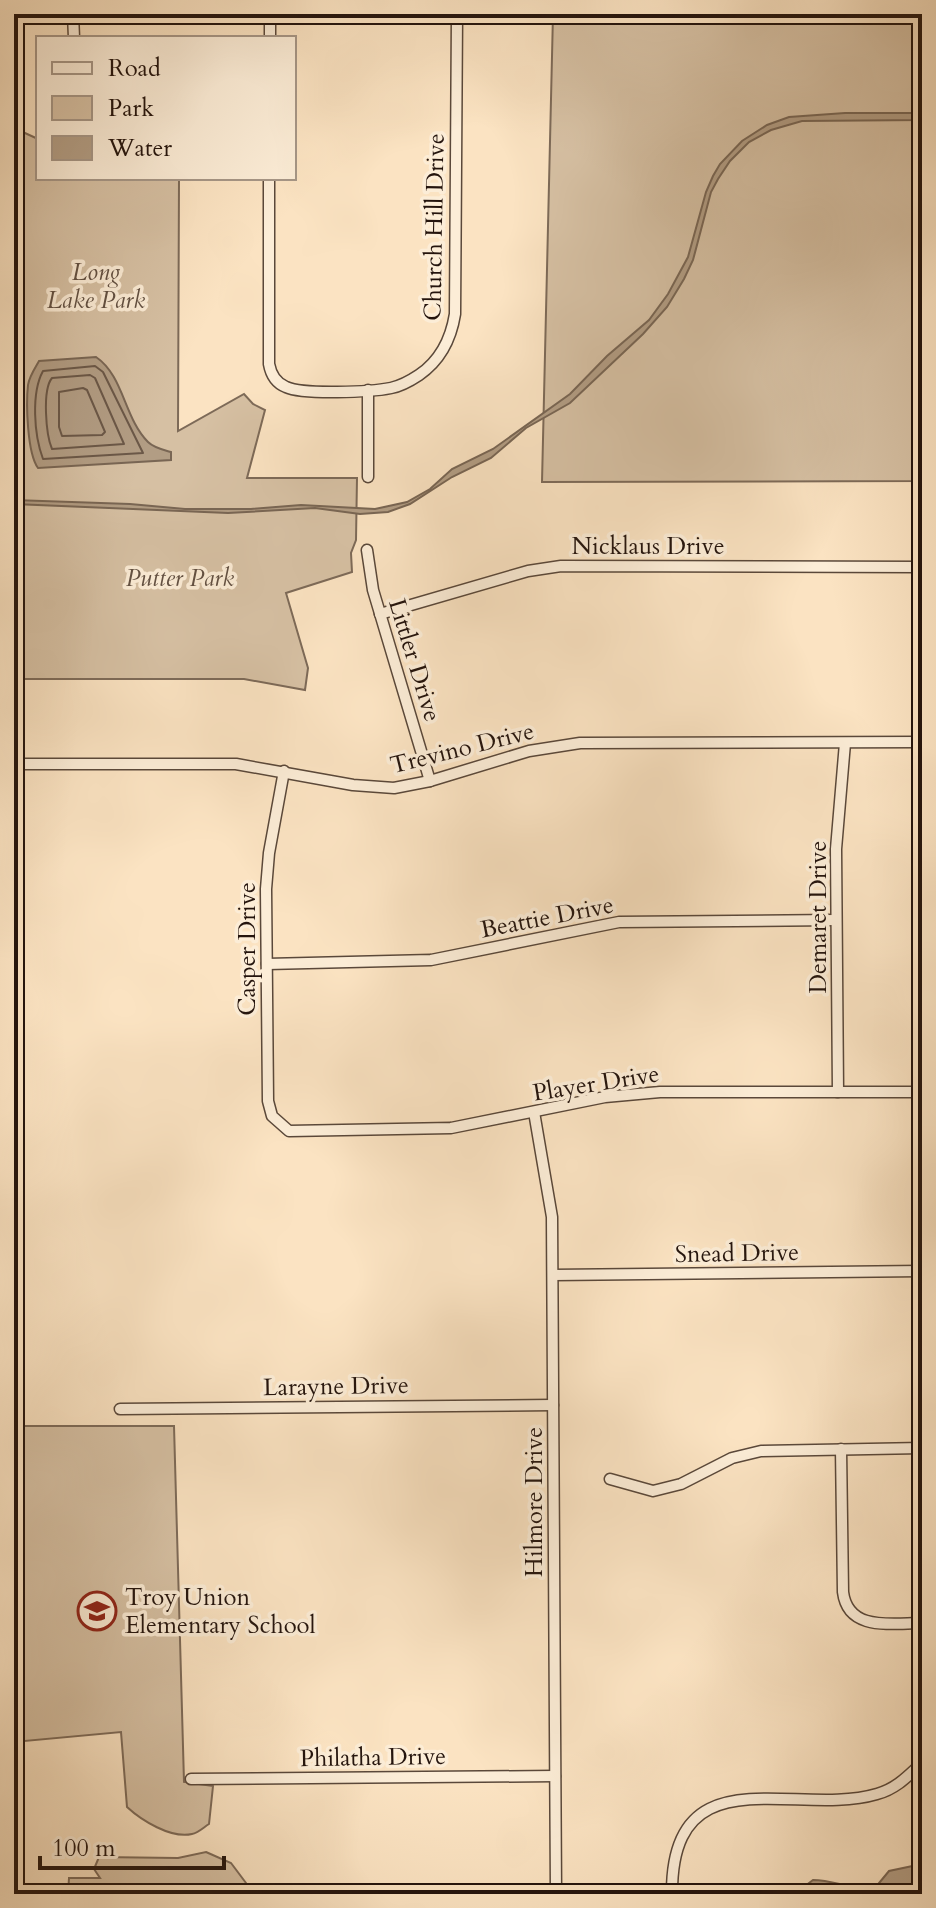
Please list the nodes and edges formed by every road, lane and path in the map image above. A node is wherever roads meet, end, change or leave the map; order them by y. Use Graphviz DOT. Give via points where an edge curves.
graph roads {
  1 [pos="73,14"];
  2 [pos="270,14"];
  3 [pos="457,14"];
  4 [pos="74,36"];
  5 [pos="270,36"];
  6 [pos="269,180"];
  7 [pos="368,390"];
  8 [pos="368,477"];
  9 [pos="367,550"];
  10 [pos="922,567"];
  11 [pos="380,614"];
  12 [pos="922,742"];
  13 [pos="845,743"];
  14 [pos="14,764"];
  15 [pos="284,771"];
  16 [pos="430,781"];
  17 [pos="836,920"];
  18 [pos="267,964"];
  19 [pos="838,1092"];
  20 [pos="922,1092"];
  21 [pos="534,1112"];
  22 [pos="279,1125"];
  23 [pos="922,1271"];
  24 [pos="553,1275"];
  25 [pos="553,1405"];
  26 [pos="120,1409"];
  27 [pos="922,1448"];
  28 [pos="841,1449"];
  29 [pos="610,1479"];
  30 [pos="922,1623"];
  31 [pos="922,1763"];
  32 [pos="555,1776"];
  33 [pos="191,1779"];
  34 [pos="556,1894"];
  35 [pos="672,1894"];
  1 -- 4 [label="street"];
  2 -- 5 [label="street"];
  3 -- 7 [label="street, Church Hill Drive" via="456,301 451,333 441,353 418,376 398,386"];
  6 -- 7 [label="street, Church Hill Drive" via="271,371 290,389"];
  7 -- 8 [label="street"];
  9 -- 11 [label="street, Littler Drive"];
  10 -- 11 [label="street, Nicklaus Drive" via="561,566"];
  11 -- 16 [label="street, Littler Drive"];
  12 -- 13 [label="street, Trevino Drive"];
  13 -- 16 [label="street, Trevino Drive" via="563,745"];
  13 -- 17 [label="street, Demaret Drive"];
  14 -- 15 [label="street, Trevino Drive" via="218,763"];
  15 -- 16 [label="street, Trevino Drive" via="374,787"];
  15 -- 18 [label="street, Casper Drive" via="267,873"];
  17 -- 18 [label="street, Beattie Drive" via="619,922 431,960"];
  17 -- 19 [label="street, Demaret Drive"];
  18 -- 22 [label="street, Casper Drive" via="268,1101"];
  19 -- 20 [label="street, Player Drive"];
  19 -- 21 [label="street, Player Drive" via="634,1093"];
  21 -- 22 [label="street, Player Drive" via="433,1130 296,1132"];
  21 -- 24 [label="street, Hilmore Drive" via="550,1191"];
  23 -- 24 [label="street, Snead Drive"];
  24 -- 25 [label="street, Hilmore Drive"];
  25 -- 26 [label="street, Larayne Drive"];
  25 -- 32 [label="street, Hilmore Drive"];
  27 -- 28 [label="street"];
  28 -- 29 [label="street" via="745,1454 653,1491"];
  28 -- 30 [label="street" via="847,1607 868,1622"];
  31 -- 35 [label="street" via="895,1786 874,1795 746,1798 713,1807 679,1843"];
  32 -- 33 [label="street, Philatha Drive"];
  32 -- 34 [label="street, Hilmore Drive"];
}
